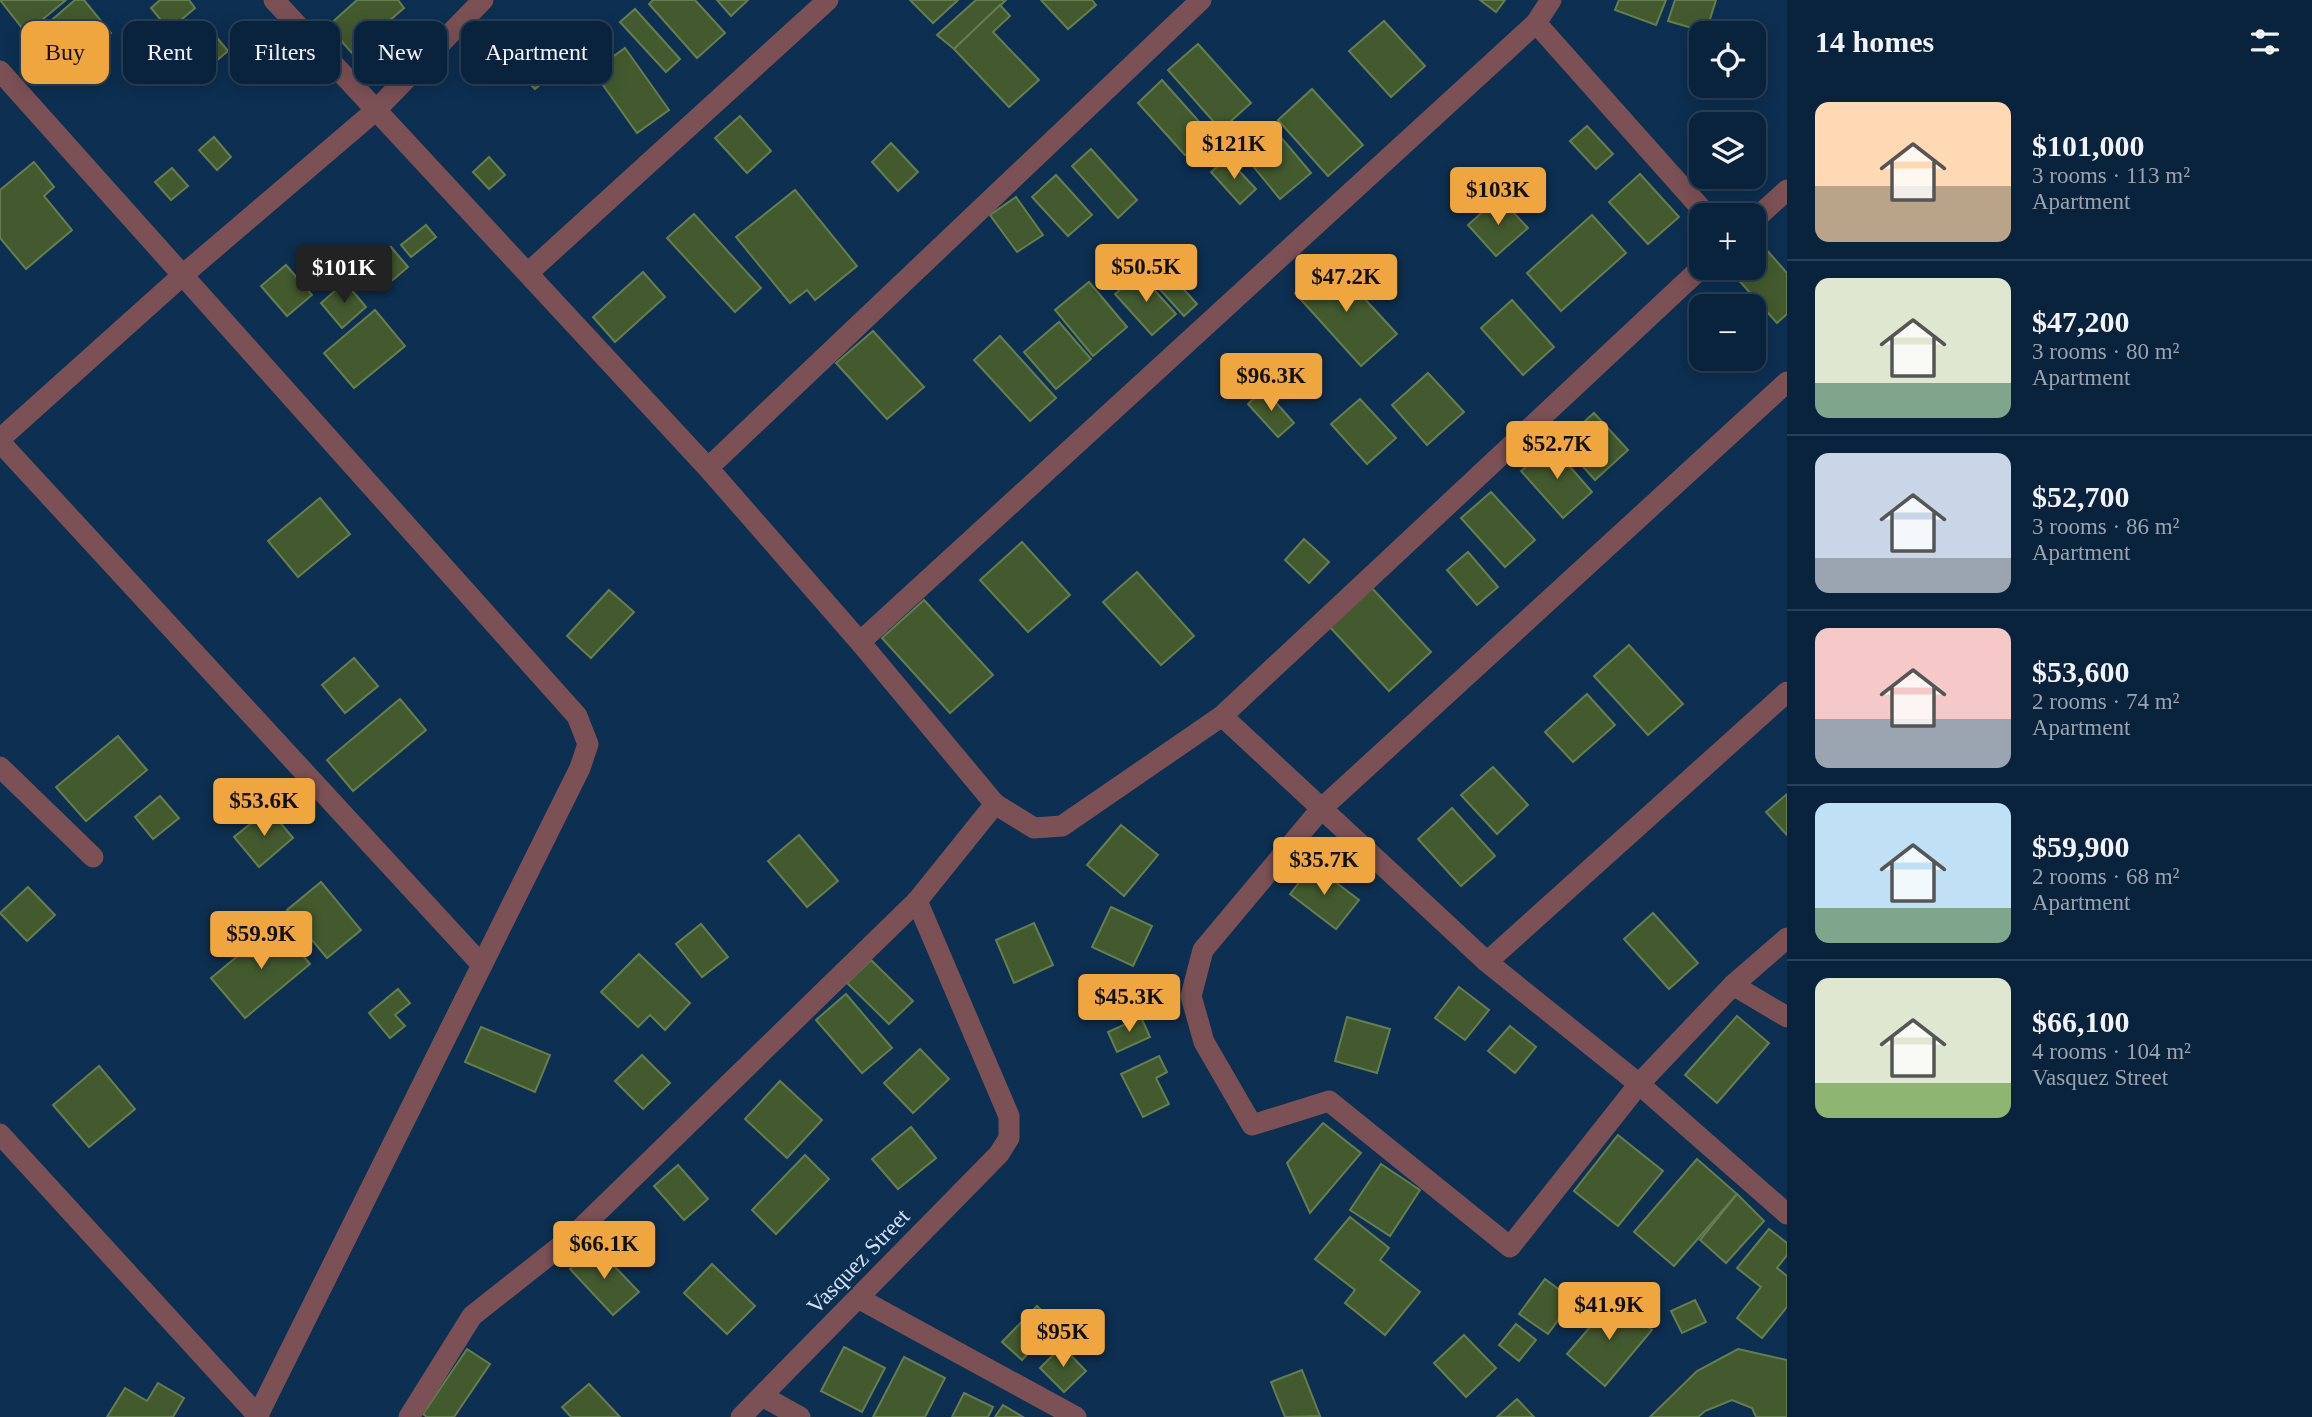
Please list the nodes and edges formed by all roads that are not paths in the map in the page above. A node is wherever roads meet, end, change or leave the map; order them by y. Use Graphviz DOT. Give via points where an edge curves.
graph roads {
  1 [pos="274,0"];
  2 [pos="483,0"];
  3 [pos="828,0"];
  4 [pos="1201,0"];
  5 [pos="1551,0"];
  6 [pos="1536,23"];
  7 [pos="0,71"];
  8 [pos="375,111"];
  9 [pos="1787,190"];
  10 [pos="1696,203"];
  11 [pos="1766,209"];
  12 [pos="529,272"];
  13 [pos="184,274"];
  14 [pos="1689,279"];
  15 [pos="1787,382"];
  16 [pos="0,441"];
  17 [pos="708,468"];
  18 [pos="860,642"];
  19 [pos="1787,692"];
  20 [pos="1222,716"];
  21 [pos="0,767"];
  22 [pos="995,804"];
  23 [pos="1321,810"];
  24 [pos="93,857"];
  25 [pos="916,901"];
  26 [pos="1787,938"];
  27 [pos="1487,962"];
  28 [pos="482,965"];
  29 [pos="1733,985"];
  30 [pos="1787,1017"];
  31 [pos="1639,1084"];
  32 [pos="0,1133"];
  33 [pos="1787,1214"];
  34 [pos="858,1298"];
  35 [pos="762,1396"];
  36 [pos="258,1417"];
  37 [pos="409,1417"];
  38 [pos="741,1417"];
  39 [pos="800,1417"];
  40 [pos="1076,1417"];
  1 -- 8 [label="street"];
  2 -- 8 [label="street"];
  3 -- 12 [label="street"];
  4 -- 17 [label="street"];
  5 -- 6 [label="street"];
  6 -- 10 [label="street"];
  6 -- 18 [label="street"];
  7 -- 13 [label="street"];
  8 -- 12 [label="street"];
  8 -- 13 [label="street"];
  9 -- 11 [label="street"];
  12 -- 17 [label="street"];
  13 -- 16 [label="street"];
  13 -- 28 [label="street" via="578,716 588,744 580,768"];
  14 -- 20 [label="street"];
  15 -- 23 [label="street"];
  16 -- 28 [label="street"];
  17 -- 18 [label="street"];
  18 -- 22 [label="street"];
  19 -- 27 [label="street"];
  20 -- 22 [label="street" via="1062,826 1034,828"];
  20 -- 23 [label="street"];
  21 -- 24 [label="street"];
  22 -- 25 [label="street"];
  23 -- 27 [label="street"];
  23 -- 31 [label="street" via="1202,950 1191,996 1204,1042 1252,1125 1329,1101 1510,1247"];
  25 -- 34 [label="street, Vasquez Street" via="1009,1116 1009,1138 999,1154"];
  25 -- 37 [label="street" via="572,1237 472,1316"];
  26 -- 29 [label="street"];
  27 -- 31 [label="street"];
  28 -- 36 [label="street"];
  29 -- 30 [label="street"];
  29 -- 31 [label="street"];
  31 -- 33 [label="street"];
  32 -- 36 [label="street"];
  34 -- 35 [label="street, Vasquez Street"];
  34 -- 40 [label="street"];
  35 -- 38 [label="street, Vasquez Street"];
  35 -- 39 [label="street"];
}
